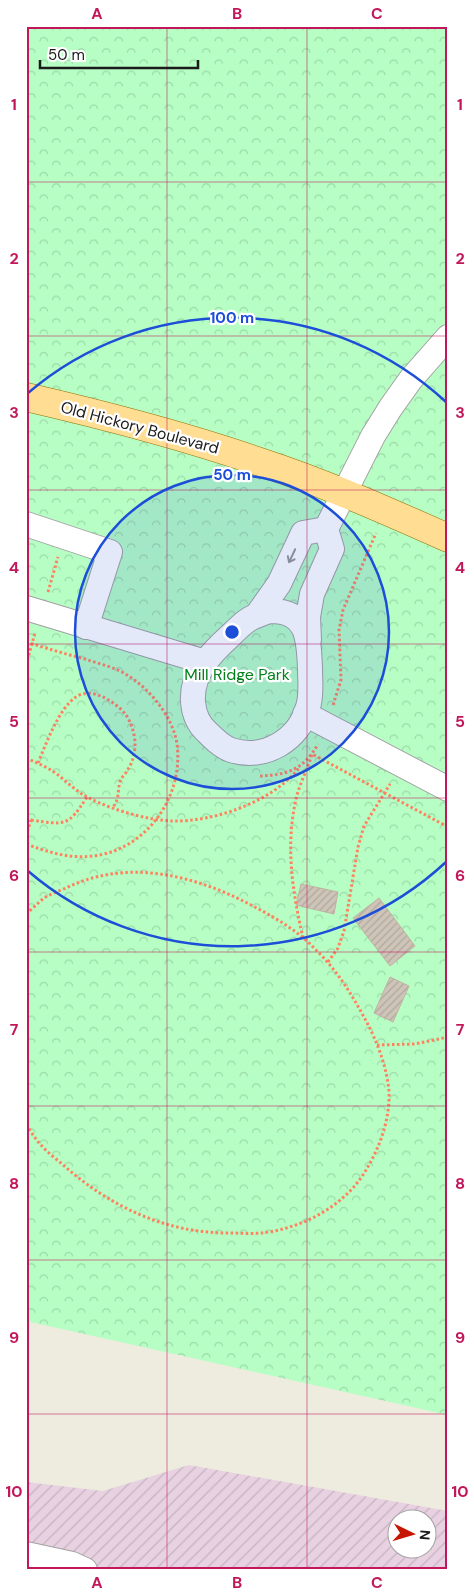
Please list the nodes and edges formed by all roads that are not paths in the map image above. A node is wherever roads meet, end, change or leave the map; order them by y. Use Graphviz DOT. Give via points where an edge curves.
graph roads {
  1 [pos="448,337"];
  2 [pos="26,397"];
  3 [pos="343,493"];
  4 [pos="26,524"];
  5 [pos="326,529"];
  6 [pos="448,538"];
  7 [pos="26,608"];
  8 [pos="257,615"];
  9 [pos="86,626"];
  10 [pos="309,641"];
  11 [pos="205,662"];
  12 [pos="306,714"];
  13 [pos="448,789"];
  14 [pos="26,1554"];
  15 [pos="85,1570"];
  1 -- 3 [label="street" via="391,407"];
  2 -- 3 [label="main road, Old Hickory Boulevard" via="186,438"];
  3 -- 5 [label="street"];
  3 -- 6 [label="main road, Old Hickory Boulevard"];
  4 -- 9 [label="street" via="110,552"];
  5 -- 8 [label="street, one-way" via="303,533 279,584"];
  5 -- 10 [label="street" via="332,549 312,594 308,617"];
  7 -- 9 [label="street"];
  8 -- 10 [label="street" via="276,611 290,615 303,627"];
  8 -- 11 [label="street" via="214,650"];
  9 -- 11 [label="street"];
  10 -- 12 [label="street" via="310,689"];
  11 -- 12 [label="street" via="196,679 193,695 195,712 202,728 228,749 258,753 276,747 296,730"];
  12 -- 13 [label="street"];
  14 -- 15 [label="street"];
}
